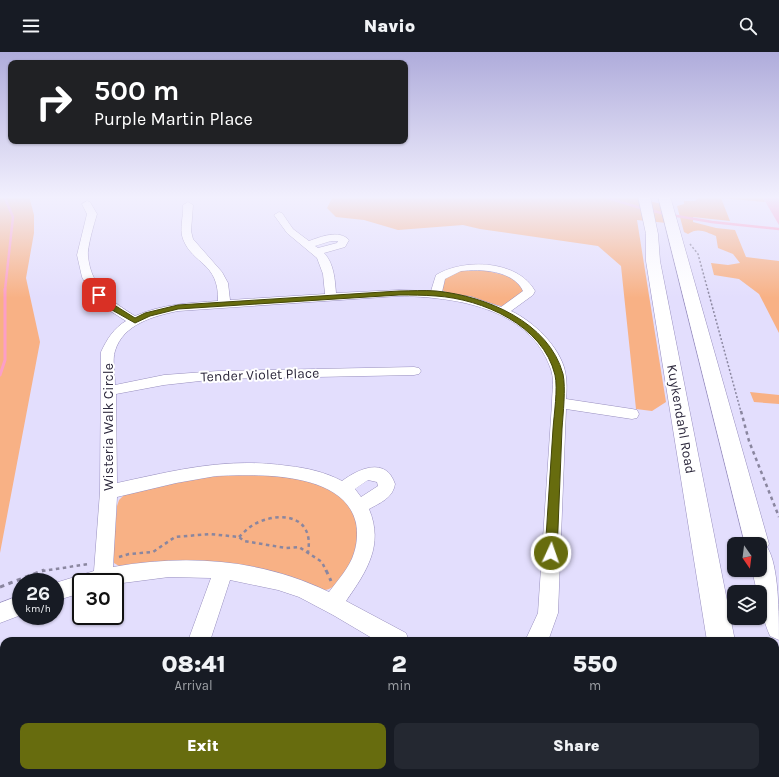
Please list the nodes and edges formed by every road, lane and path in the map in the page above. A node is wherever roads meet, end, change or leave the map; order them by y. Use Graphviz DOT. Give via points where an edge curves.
graph roads {
  1 [pos="88,230"];
  2 [pos="186,230"];
  3 [pos="289,230"];
  4 [pos="651,230"];
  5 [pos="678,230"];
  6 [pos="682,240"];
  7 [pos="308,245"];
  8 [pos="317,252"];
  9 [pos="436,294"];
  10 [pos="331,298"];
  11 [pos="224,304"];
  12 [pos="502,312"];
  13 [pos="135,321"];
  14 [pos="414,371"];
  15 [pos="108,391"];
  16 [pos="559,403"];
  17 [pos="632,414"];
  18 [pos="342,489"];
  19 [pos="109,492"];
  20 [pos="358,506"];
  21 [pos="779,517"];
  22 [pos="239,537"];
  23 [pos="755,537"];
  24 [pos="308,552"];
  25 [pos="223,570"];
  26 [pos="96,573"];
  27 [pos="124,573"];
  28 [pos="766,577"];
  29 [pos="332,604"];
  30 [pos="12,608"];
  31 [pos="0,613"];
  32 [pos="779,627"];
  33 [pos="201,637"];
  34 [pos="391,637"];
  35 [pos="539,637"];
  36 [pos="720,637"];
  1 -- 13 [label="street" via="82,255 92,286 108,304"];
  2 -- 11 [label="street" via="196,250 223,282"];
  3 -- 7 [label="street"];
  4 -- 36 [label="main road, Kuykendahl Road" via="652,261"];
  5 -- 6 [label="main road"];
  6 -- 21 [label="path" via="698,254 749,441"];
  6 -- 23 [label="main road"];
  7 -- 8 [label="street"];
  7 -- 8 [label="street" via="336,237 344,240 341,245"];
  8 -- 10 [label="street" via="328,270"];
  9 -- 10 [label="street, Wisteria Walk Circle" via="399,293"];
  9 -- 12 [label="street, Wisteria Walk Circle" via="470,300"];
  9 -- 12 [label="street" via="440,277 453,270 477,267 497,270 520,279 529,291"];
  10 -- 11 [label="street, Wisteria Walk Circle"];
  11 -- 13 [label="street, Wisteria Walk Circle" via="178,307"];
  12 -- 16 [label="street, Wisteria Walk Circle" via="538,337 553,358 559,376"];
  13 -- 15 [label="street, Wisteria Walk Circle" via="122,329 111,344 108,352"];
  14 -- 15 [label="street, Tender Violet Place" via="218,374 164,380"];
  15 -- 19 [label="street, Wisteria Walk Circle"];
  16 -- 17 [label="street"];
  16 -- 35 [label="street, Wisteria Walk Circle" via="548,613"];
  18 -- 19 [label="street" via="312,477 280,471 247,469 186,474"];
  18 -- 20 [label="street"];
  18 -- 20 [label="street" via="366,474 382,475 386,486 382,492"];
  19 -- 26 [label="street, Wisteria Walk Circle"];
  20 -- 29 [label="street" via="365,525 363,554"];
  22 -- 24 [label="path" via="263,520 281,517 294,519 303,524 307,532 311,542"];
  25 -- 27 [label="street, Wisteria Walk Circle" via="191,567"];
  25 -- 29 [label="street, Wisteria Walk Circle" via="252,573 278,580"];
  25 -- 33 [label="street"];
  28 -- 32 [label="main road"];
  29 -- 34 [label="street, Wisteria Walk Circle"];
  30 -- 31 [label="street"];
}
